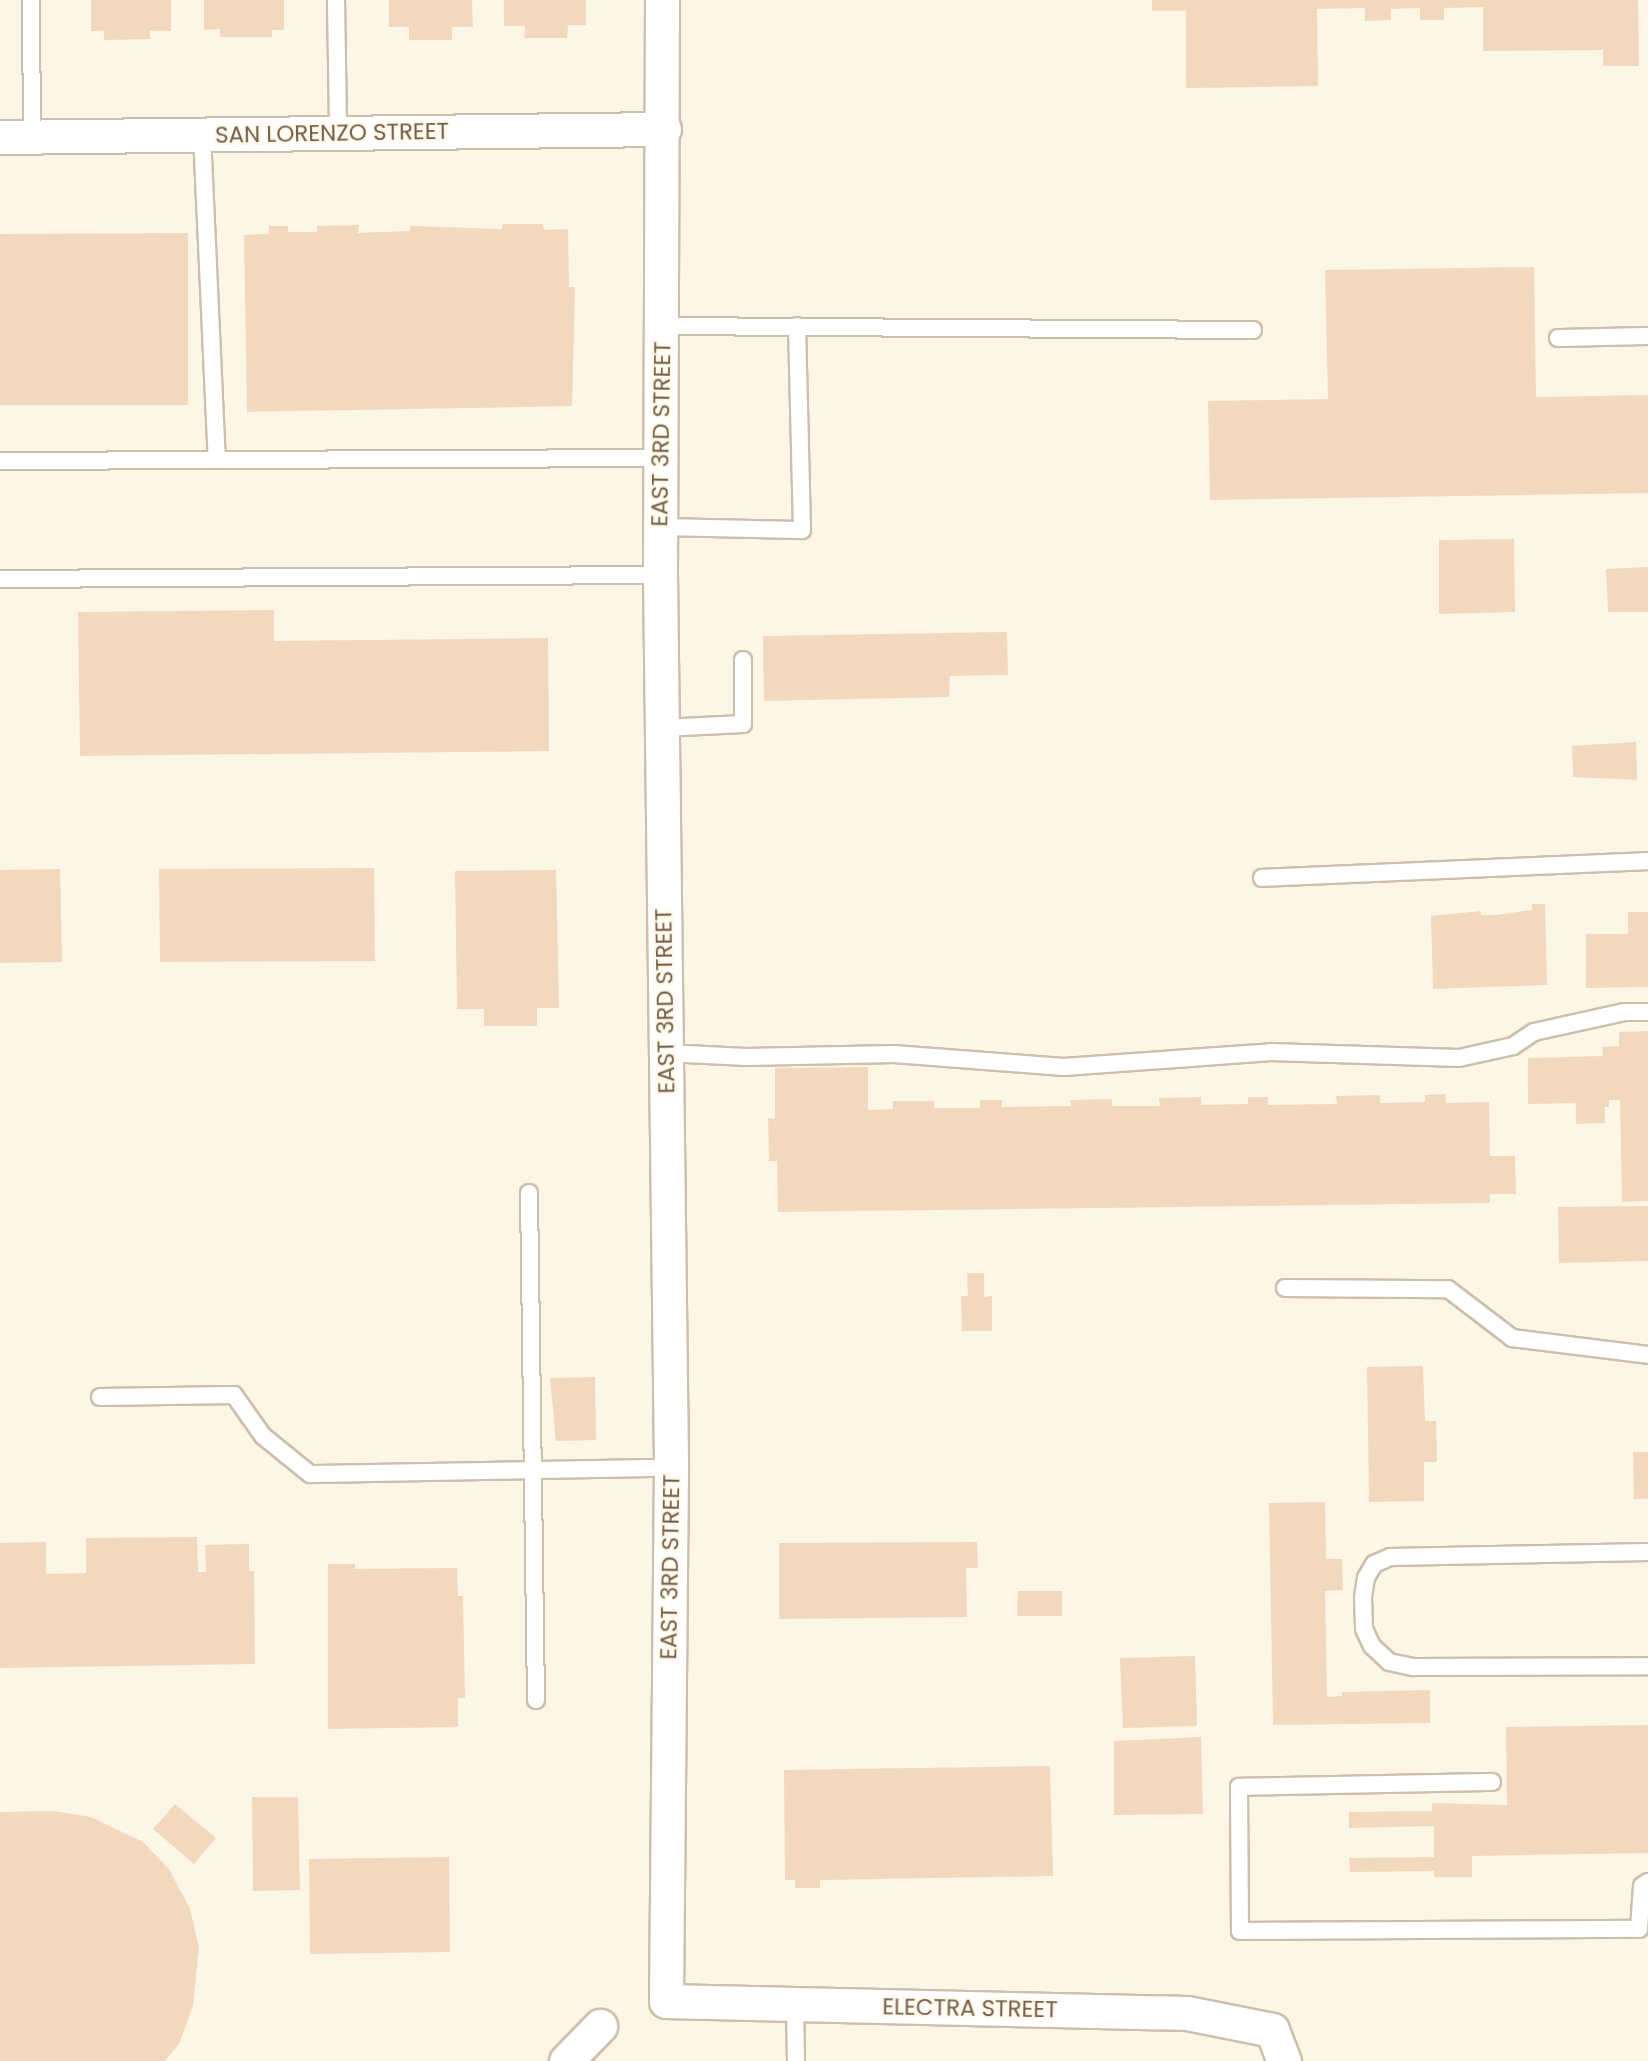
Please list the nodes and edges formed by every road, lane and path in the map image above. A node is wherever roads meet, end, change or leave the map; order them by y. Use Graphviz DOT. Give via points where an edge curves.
graph roads {
  1 [pos="31,0"];
  2 [pos="336,0"];
  3 [pos="662,0"];
  4 [pos="664,129"];
  5 [pos="338,133"];
  6 [pos="202,134"];
  7 [pos="33,136"];
  8 [pos="0,137"];
  9 [pos="797,326"];
  10 [pos="662,327"];
  11 [pos="1253,330"];
  12 [pos="1648,336"];
  13 [pos="1558,338"];
  14 [pos="661,458"];
  15 [pos="217,460"];
  16 [pos="0,461"];
  17 [pos="660,527"];
  18 [pos="660,575"];
  19 [pos="0,579"];
  20 [pos="743,660"];
  21 [pos="662,728"];
  22 [pos="1648,861"];
  23 [pos="1262,878"];
  24 [pos="1648,1012"];
  25 [pos="666,1053"];
  26 [pos="529,1193"];
  27 [pos="1285,1288"];
  28 [pos="1648,1355"];
  29 [pos="100,1397"];
  30 [pos="671,1468"];
  31 [pos="531,1471"];
  32 [pos="1648,1552"];
  33 [pos="1648,1667"];
  34 [pos="537,1700"];
  35 [pos="1492,1782"];
  36 [pos="1648,1882"];
  37 [pos="666,2001"];
  38 [pos="795,2004"];
  39 [pos="600,2026"];
  40 [pos="566,2061"];
  41 [pos="796,2061"];
  42 [pos="1284,2061"];
  1 -- 7 [label="lane"];
  2 -- 5 [label="lane"];
  3 -- 4 [label="street, EAST 3RD STREET"];
  4 -- 5 [label="street, SAN LORENZO STREET"];
  4 -- 10 [label="street, EAST 3RD STREET"];
  5 -- 6 [label="street, SAN LORENZO STREET"];
  6 -- 7 [label="street, SAN LORENZO STREET"];
  6 -- 15 [label="lane"];
  7 -- 8 [label="street, SAN LORENZO STREET"];
  9 -- 10 [label="lane"];
  9 -- 11 [label="lane"];
  9 -- 17 [label="lane" via="802,530"];
  10 -- 14 [label="street, EAST 3RD STREET"];
  12 -- 13 [label="lane"];
  14 -- 15 [label="lane"];
  14 -- 17 [label="street, EAST 3RD STREET"];
  15 -- 16 [label="lane"];
  17 -- 18 [label="street, EAST 3RD STREET"];
  18 -- 19 [label="lane"];
  18 -- 21 [label="street, EAST 3RD STREET"];
  20 -- 21 [label="lane" via="743,724"];
  21 -- 25 [label="street, EAST 3RD STREET"];
  22 -- 23 [label="lane"];
  24 -- 25 [label="lane" via="1624,1012 1534,1032 1513,1046 1458,1058 1271,1052 1064,1067 894,1054 746,1057"];
  25 -- 30 [label="street, EAST 3RD STREET"];
  26 -- 31 [label="lane"];
  27 -- 28 [label="lane" via="1448,1289 1512,1338"];
  29 -- 31 [label="lane" via="234,1395 263,1436 310,1474"];
  30 -- 31 [label="lane"];
  30 -- 37 [label="street, EAST 3RD STREET"];
  31 -- 34 [label="lane"];
  32 -- 33 [label="lane" via="1391,1557 1374,1564 1363,1598 1364,1629 1372,1646 1389,1662 1413,1667"];
  35 -- 36 [label="lane" via="1240,1787 1240,1931 1639,1929 1642,1886"];
  37 -- 38 [label="street, ELECTRA STREET"];
  38 -- 41 [label="lane"];
  38 -- 42 [label="street, ELECTRA STREET" via="1187,2013 1272,2030"];
  39 -- 40 [label="street"];
}
